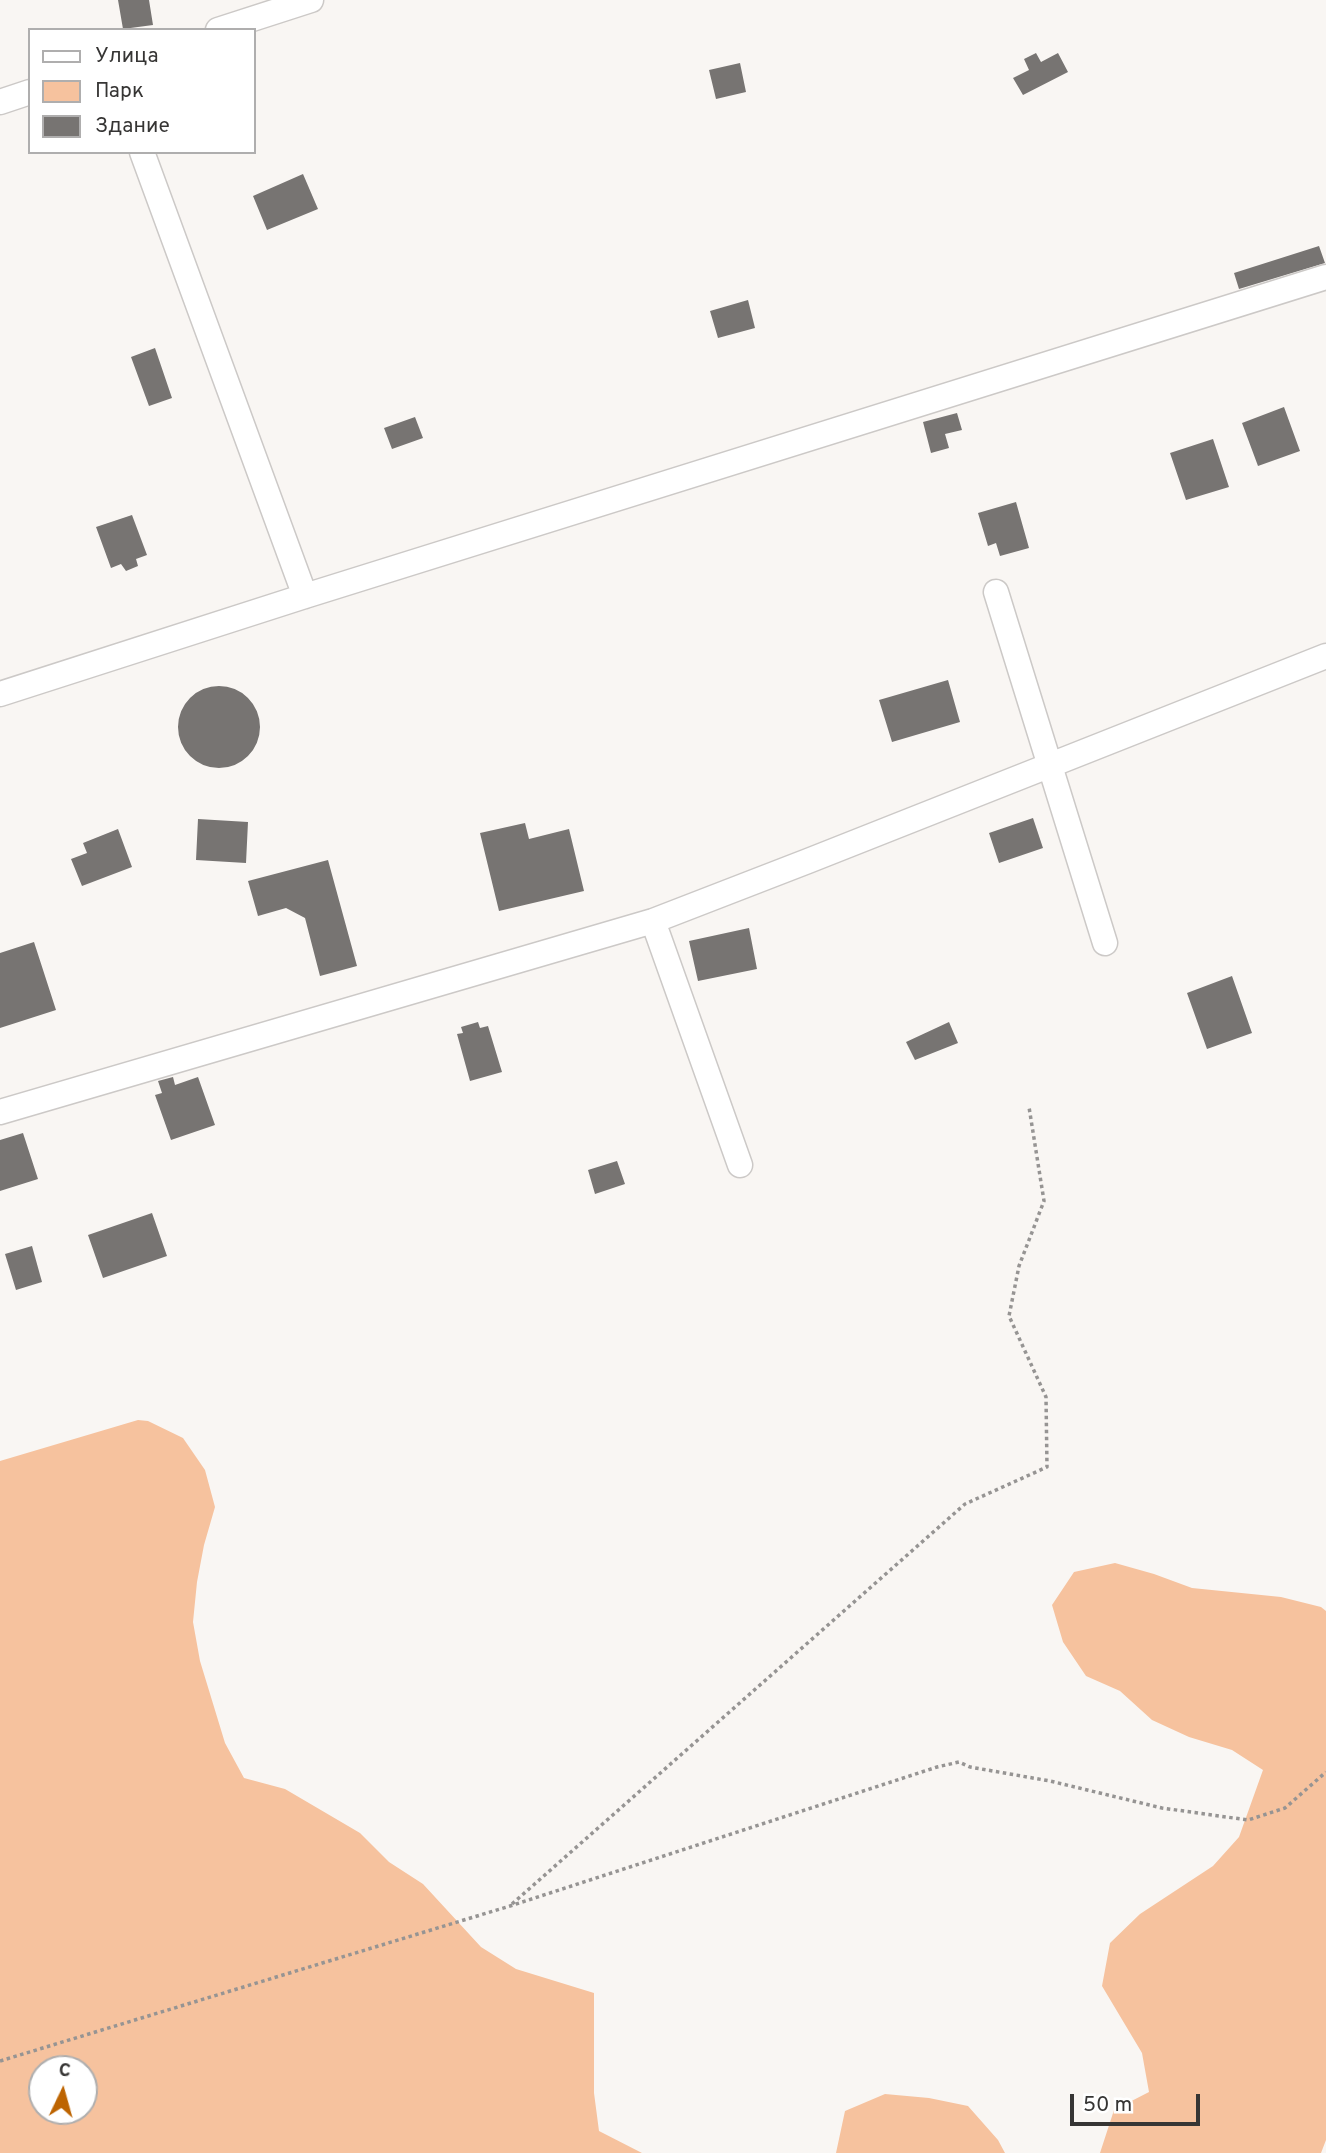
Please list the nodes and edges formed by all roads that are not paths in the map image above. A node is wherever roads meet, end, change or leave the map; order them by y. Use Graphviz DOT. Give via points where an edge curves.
graph roads {
  1 [pos="311,0"];
  2 [pos="224,28"];
  3 [pos="28,93"];
  4 [pos="0,102"];
  5 [pos="143,154"];
  6 [pos="1326,277"];
  7 [pos="996,592"];
  8 [pos="305,596"];
  9 [pos="1326,656"];
  10 [pos="0,694"];
  11 [pos="1050,765"];
  12 [pos="653,921"];
  13 [pos="1105,943"];
  14 [pos="0,1112"];
  15 [pos="740,1165"];
  1 -- 2 [label="street"];
  3 -- 4 [label="street"];
  5 -- 8 [label="street"];
  6 -- 8 [label="street"];
  7 -- 11 [label="street"];
  8 -- 10 [label="street"];
  9 -- 11 [label="street"];
  11 -- 12 [label="street"];
  11 -- 13 [label="street"];
  12 -- 14 [label="street"];
  12 -- 15 [label="street"];
}
